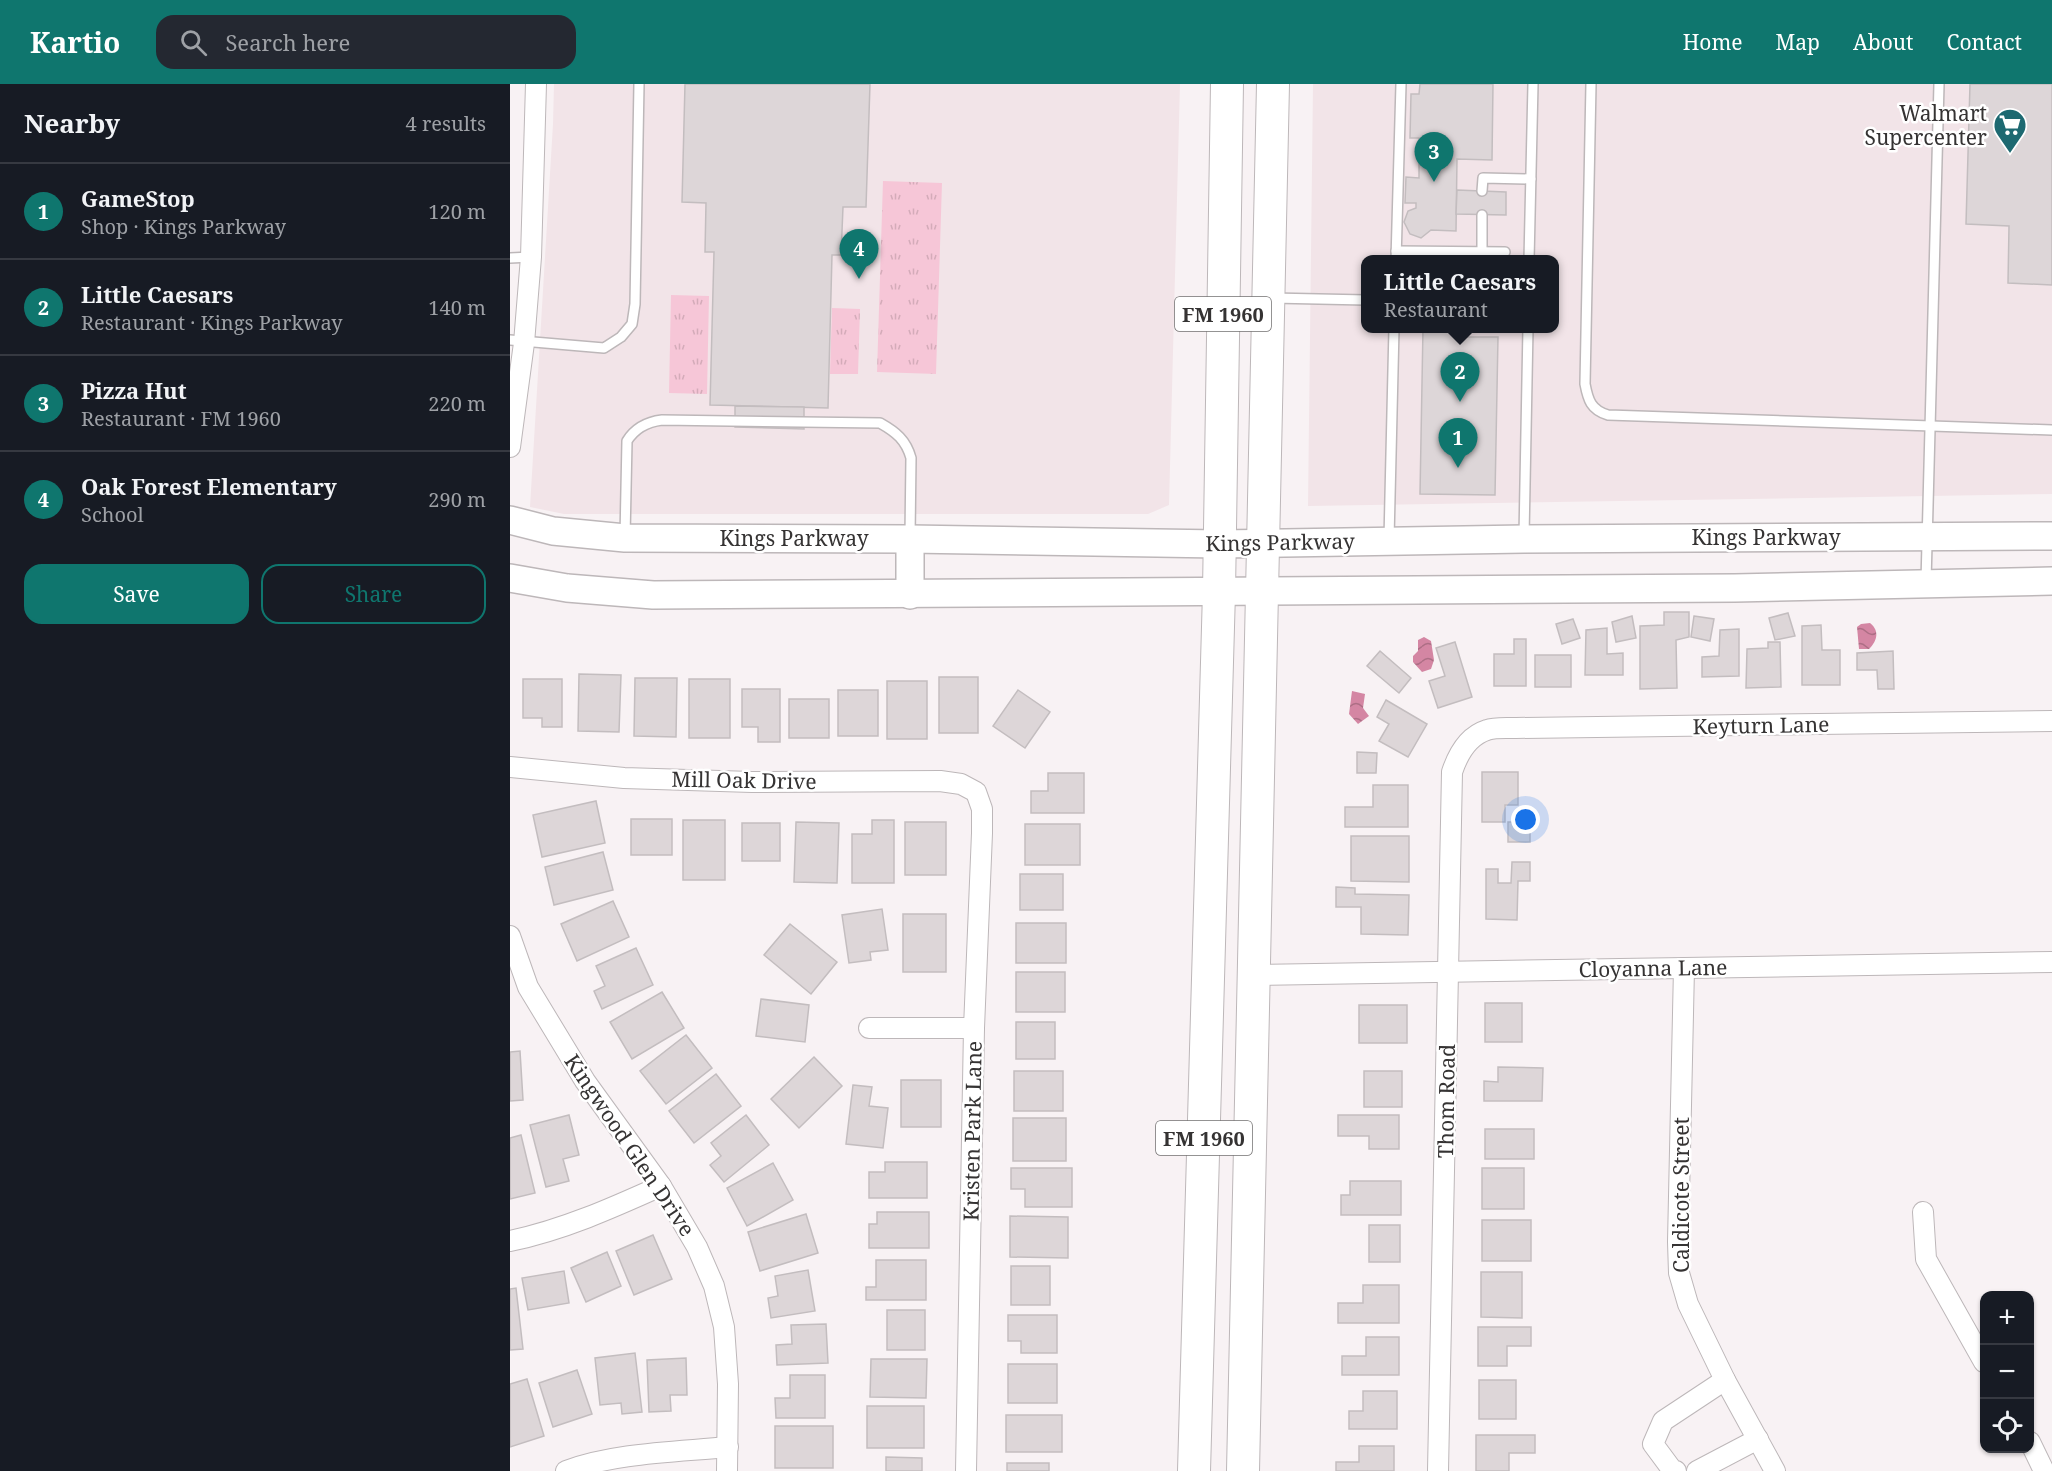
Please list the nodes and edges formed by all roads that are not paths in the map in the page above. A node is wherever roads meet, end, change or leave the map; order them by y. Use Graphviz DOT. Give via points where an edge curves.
graph roads {
  1 [pos="536,84"];
  2 [pos="639,84"];
  3 [pos="1227,84"];
  4 [pos="1273,84"];
  5 [pos="1401,84"];
  6 [pos="1533,84"];
  7 [pos="1591,84"];
  8 [pos="1938,84"];
  9 [pos="1531,179"];
  10 [pos="1482,191"];
  11 [pos="1482,214"];
  12 [pos="1482,252"];
  13 [pos="1506,252"];
  14 [pos="1396,255"];
  15 [pos="1529,255"];
  16 [pos="531,257"];
  17 [pos="510,258"];
  18 [pos="1268,298"];
  19 [pos="1361,300"];
  20 [pos="1394,333"];
  21 [pos="1528,333"];
  22 [pos="517,341"];
  23 [pos="1929,426"];
  24 [pos="2052,430"];
  25 [pos="510,447"];
  26 [pos="510,520"];
  27 [pos="1926,536"];
  28 [pos="2052,536"];
  29 [pos="625,538"];
  30 [pos="910,539"];
  31 [pos="1524,539"];
  32 [pos="1389,541"];
  33 [pos="1262,543"];
  34 [pos="1219,544"];
  35 [pos="510,578"];
  36 [pos="2052,581"];
  37 [pos="1926,584"];
  38 [pos="1219,592"];
  39 [pos="1262,592"];
  40 [pos="910,595"];
  41 [pos="2052,721"];
  42 [pos="1472,737"];
  43 [pos="510,767"];
  44 [pos="976,792"];
  45 [pos="510,936"];
  46 [pos="2052,962"];
  47 [pos="1684,968"];
  48 [pos="1448,972"];
  49 [pos="1254,975"];
  50 [pos="519,989"];
  51 [pos="869,1028"];
  52 [pos="974,1028"];
  53 [pos="661,1186"];
  54 [pos="1923,1212"];
  55 [pos="510,1240"];
  56 [pos="1980,1355"];
  57 [pos="1725,1380"];
  58 [pos="1758,1439"];
  59 [pos="728,1447"];
  60 [pos="2034,1451"];
  61 [pos="566,1471"];
  62 [pos="727,1471"];
  63 [pos="966,1471"];
  64 [pos="1194,1471"];
  65 [pos="1243,1471"];
  66 [pos="1438,1471"];
  67 [pos="1676,1471"];
  68 [pos="1697,1471"];
  69 [pos="1775,1471"];
  70 [pos="2043,1471"];
  1 -- 16 [label="street"];
  2 -- 22 [label="lane" via="632,324 604,348"];
  3 -- 34 [label="main road, FM 1960 / FM 1960"];
  4 -- 18 [label="main road, FM 1960 / FM 1960"];
  5 -- 14 [label="lane"];
  6 -- 9 [label="lane"];
  7 -- 23 [label="lane" via="1585,384 1592,407 1608,415"];
  8 -- 23 [label="lane"];
  9 -- 10 [label="lane" via="1483,178"];
  9 -- 15 [label="lane"];
  11 -- 12 [label="lane"];
  12 -- 13 [label="lane"];
  12 -- 14 [label="lane"];
  16 -- 17 [label="lane"];
  16 -- 22 [label="street"];
  18 -- 19 [label="lane"];
  18 -- 33 [label="main road, FM 1960 / FM 1960"];
  20 -- 32 [label="lane"];
  21 -- 31 [label="lane"];
  22 -- 25 [label="street"];
  23 -- 24 [label="lane"];
  23 -- 27 [label="lane"];
  26 -- 29 [label="street, Kings Parkway" via="553,531"];
  27 -- 28 [label="street, Kings Parkway"];
  27 -- 31 [label="street, Kings Parkway"];
  27 -- 37 [label="lane"];
  29 -- 30 [label="street, Kings Parkway"];
  29 -- 30 [label="lane" via="627,441 650,421 662,420 880,423 901,436 911,458"];
  30 -- 34 [label="street, Kings Parkway"];
  30 -- 40 [label="street"];
  31 -- 32 [label="street, Kings Parkway"];
  32 -- 33 [label="street, Kings Parkway"];
  33 -- 34 [label="street, Kings Parkway"];
  33 -- 39 [label="main road, FM 1960 / FM 1960"];
  34 -- 38 [label="main road, FM 1960 / FM 1960"];
  35 -- 40 [label="street" via="567,588 653,595"];
  36 -- 37 [label="street"];
  37 -- 39 [label="street"];
  38 -- 39 [label="street"];
  38 -- 40 [label="street"];
  38 -- 64 [label="main road, FM 1960 / FM 1960"];
  39 -- 49 [label="main road, FM 1960 / FM 1960"];
  41 -- 42 [label="street, Keyturn Lane" via="1516,728 1488,729"];
  42 -- 48 [label="street, Thom Road" via="1457,757 1452,772"];
  43 -- 44 [label="street, Mill Oak Drive" via="624,778 740,782 940,781 961,784"];
  44 -- 52 [label="street, Kristen Park Lane" via="982,808 982,832"];
  45 -- 50 [label="street, Kingwood Glen Drive"];
  46 -- 47 [label="street, Cloyanna Lane"];
  47 -- 48 [label="street, Cloyanna Lane"];
  47 -- 57 [label="street, Caldicote Street" via="1679,1273 1688,1304"];
  48 -- 49 [label="street, Cloyanna Lane"];
  48 -- 66 [label="street, Thom Road"];
  49 -- 65 [label="main road, FM 1960 / FM 1960"];
  50 -- 53 [label="street, Kingwood Glen Drive"];
  51 -- 52 [label="street"];
  52 -- 63 [label="street, Kristen Park Lane"];
  53 -- 55 [label="street" via="595,1216"];
  53 -- 59 [label="street, Kingwood Glen Drive" via="697,1247 714,1287 724,1327"];
  54 -- 56 [label="street" via="1926,1259"];
  57 -- 58 [label="street, Caldicote Street"];
  57 -- 67 [label="street" via="1663,1421 1653,1444"];
  58 -- 68 [label="street"];
  58 -- 69 [label="street, Caldicote Street"];
  59 -- 61 [label="street" via="625,1457"];
  59 -- 62 [label="street, Kingwood Glen Drive"];
  60 -- 70 [label="street"];
}
